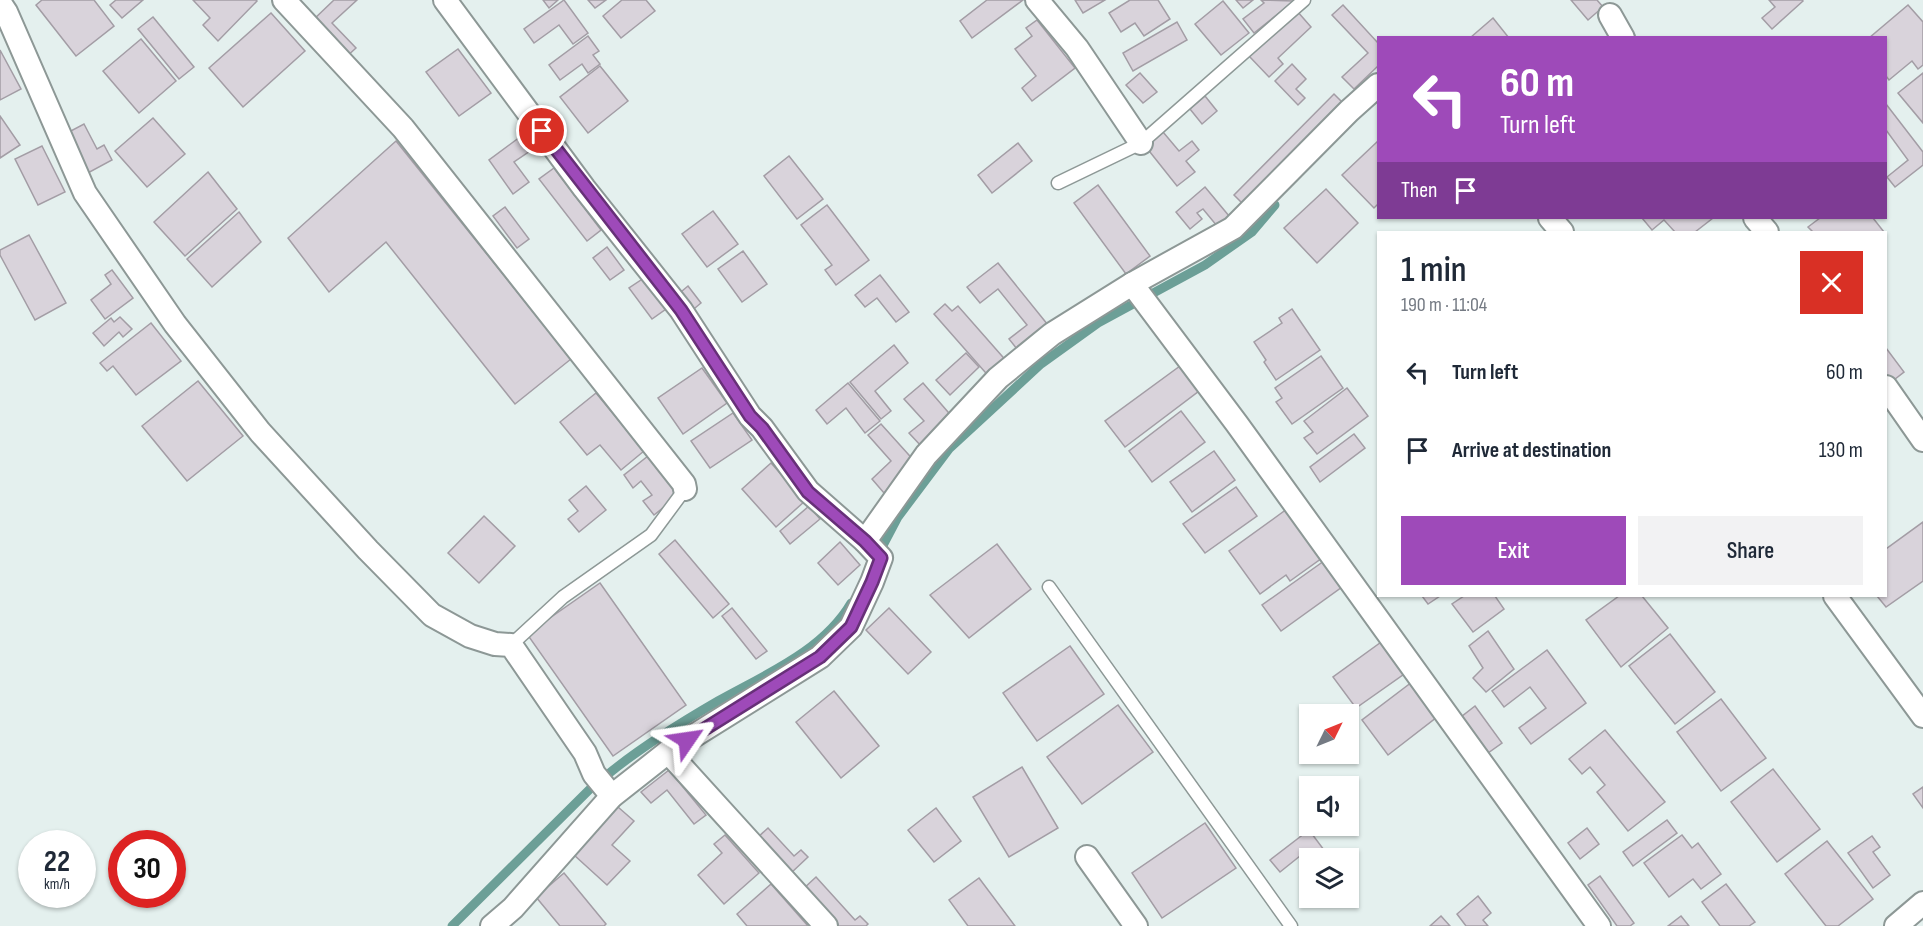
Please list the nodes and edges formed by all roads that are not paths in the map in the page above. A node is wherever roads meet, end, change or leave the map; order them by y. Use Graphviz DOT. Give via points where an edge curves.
graph roads {
  1 [pos="284,0"];
  2 [pos="445,0"];
  3 [pos="1038,0"];
  4 [pos="1304,0"];
  5 [pos="0,3"];
  6 [pos="1610,15"];
  7 [pos="1622,36"];
  8 [pos="1377,86"];
  9 [pos="1141,143"];
  10 [pos="1058,183"];
  11 [pos="1551,219"];
  12 [pos="1756,219"];
  13 [pos="1561,231"];
  14 [pos="1766,231"];
  15 [pos="1132,284"];
  16 [pos="1887,388"];
  17 [pos="1923,440"];
  18 [pos="685,489"];
  19 [pos="865,541"];
  20 [pos="1049,586"];
  21 [pos="1836,597"];
  22 [pos="511,645"];
  23 [pos="1923,716"];
  24 [pos="668,752"];
  25 [pos="612,796"];
  26 [pos="1087,857"];
  27 [pos="1923,903"];
  28 [pos="492,926"];
  29 [pos="826,926"];
  30 [pos="1136,926"];
  31 [pos="1291,926"];
  32 [pos="1599,926"];
  33 [pos="1896,926"];
  1 -- 18 [label="street" via="403,128"];
  2 -- 19 [label="street" via="584,188 681,310 750,416 808,492"];
  3 -- 9 [label="street" via="1077,48"];
  4 -- 9 [label="lane"];
  5 -- 22 [label="street" via="85,193 175,324 253,423 432,615 470,636"];
  6 -- 7 [label="street"];
  8 -- 15 [label="street" via="1233,228"];
  9 -- 10 [label="lane"];
  11 -- 13 [label="street"];
  12 -- 14 [label="street"];
  15 -- 19 [label="street" via="1052,334 998,378 926,455"];
  15 -- 32 [label="street"];
  16 -- 17 [label="street"];
  18 -- 22 [label="lane" via="651,535 563,597"];
  19 -- 24 [label="street" via="881,558 851,627 820,657"];
  20 -- 31 [label="lane"];
  21 -- 23 [label="street"];
  22 -- 25 [label="street"];
  24 -- 25 [label="street"];
  24 -- 29 [label="street"];
  25 -- 28 [label="street" via="513,908"];
  26 -- 30 [label="street"];
  27 -- 33 [label="street"];
}
